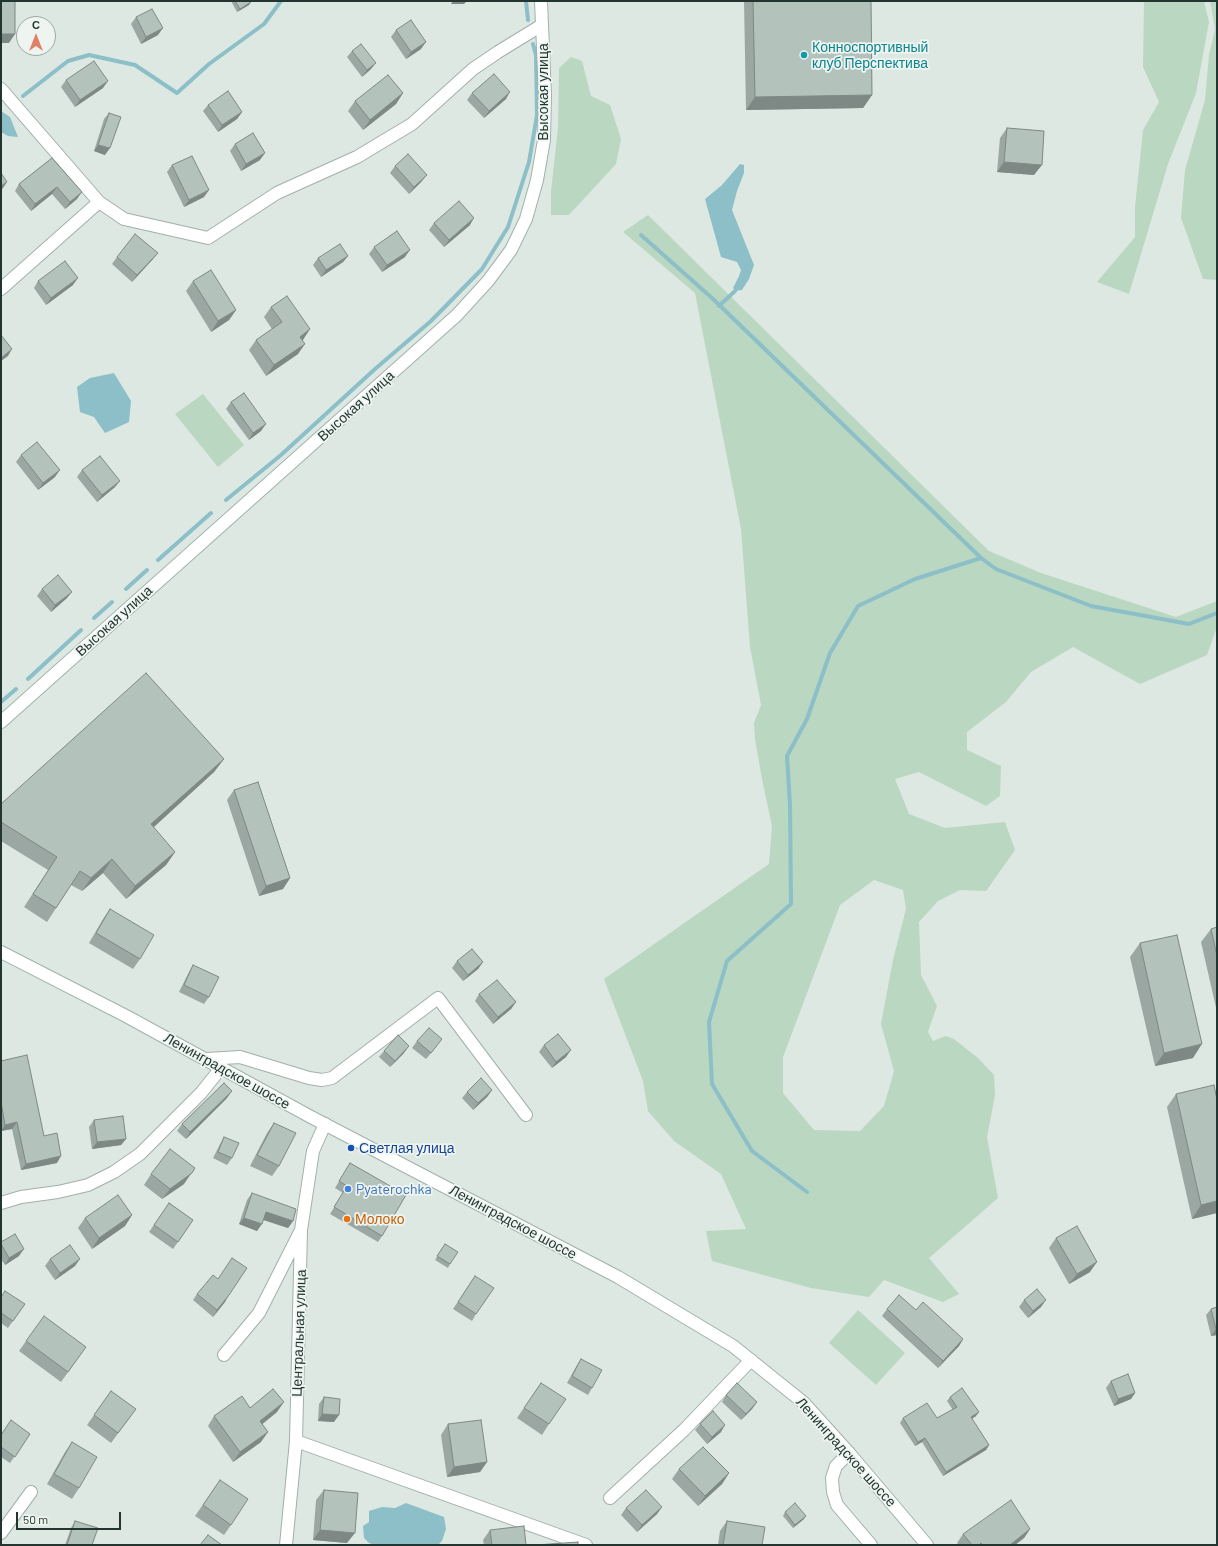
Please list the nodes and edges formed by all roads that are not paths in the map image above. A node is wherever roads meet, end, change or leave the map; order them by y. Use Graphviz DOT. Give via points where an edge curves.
graph roads {
  1 [pos="541,1"];
  2 [pos="542,25"];
  3 [pos="1,89"];
  4 [pos="99,202"];
  5 [pos="1,289"];
  6 [pos="1,722"];
  7 [pos="1,952"];
  8 [pos="207,1060"];
  9 [pos="221,1068"];
  10 [pos="526,1115"];
  11 [pos="324,1124"];
  12 [pos="1,1203"];
  13 [pos="301,1230"];
  14 [pos="224,1355"];
  15 [pos="751,1360"];
  16 [pos="296,1441"];
  17 [pos="849,1453"];
  18 [pos="31,1492"];
  19 [pos="610,1498"];
  20 [pos="1,1533"];
  21 [pos="286,1545"];
  22 [pos="586,1545"];
  23 [pos="871,1545"];
  24 [pos="927,1545"];
  1 -- 2 [label="street, Высокая улица"];
  2 -- 4 [label="street" via="473,69 412,124 357,157 277,193 208,238 124,219"];
  2 -- 6 [label="street, Высокая улица" via="544,140 537,180 526,219 511,250 488,281 457,315"];
  3 -- 4 [label="street"];
  4 -- 5 [label="street"];
  7 -- 8 [label="street, Ленинградское шоссе"];
  8 -- 9 [label="street, Ленинградское шоссе"];
  8 -- 10 [label="street" via="240,1057 309,1078 332,1078 438,998"];
  9 -- 11 [label="street, Ленинградское шоссе"];
  9 -- 12 [label="street" via="201,1093 140,1154 114,1172 88,1185"];
  11 -- 13 [label="street, Центральная улица" via="313,1151"];
  11 -- 15 [label="street, Ленинградское шоссе" via="618,1277 734,1346"];
  13 -- 14 [label="street" via="259,1313"];
  13 -- 16 [label="street, Центральная улица"];
  15 -- 17 [label="street, Ленинградское шоссе" via="804,1403"];
  15 -- 19 [label="street" via="684,1430"];
  16 -- 21 [label="street, Центральная улица"];
  16 -- 22 [label="street"];
  17 -- 23 [label="street" via="836,1466 832,1478 833,1492 837,1505"];
  17 -- 24 [label="street, Ленинградское шоссе"];
  18 -- 20 [label="street"];
}
